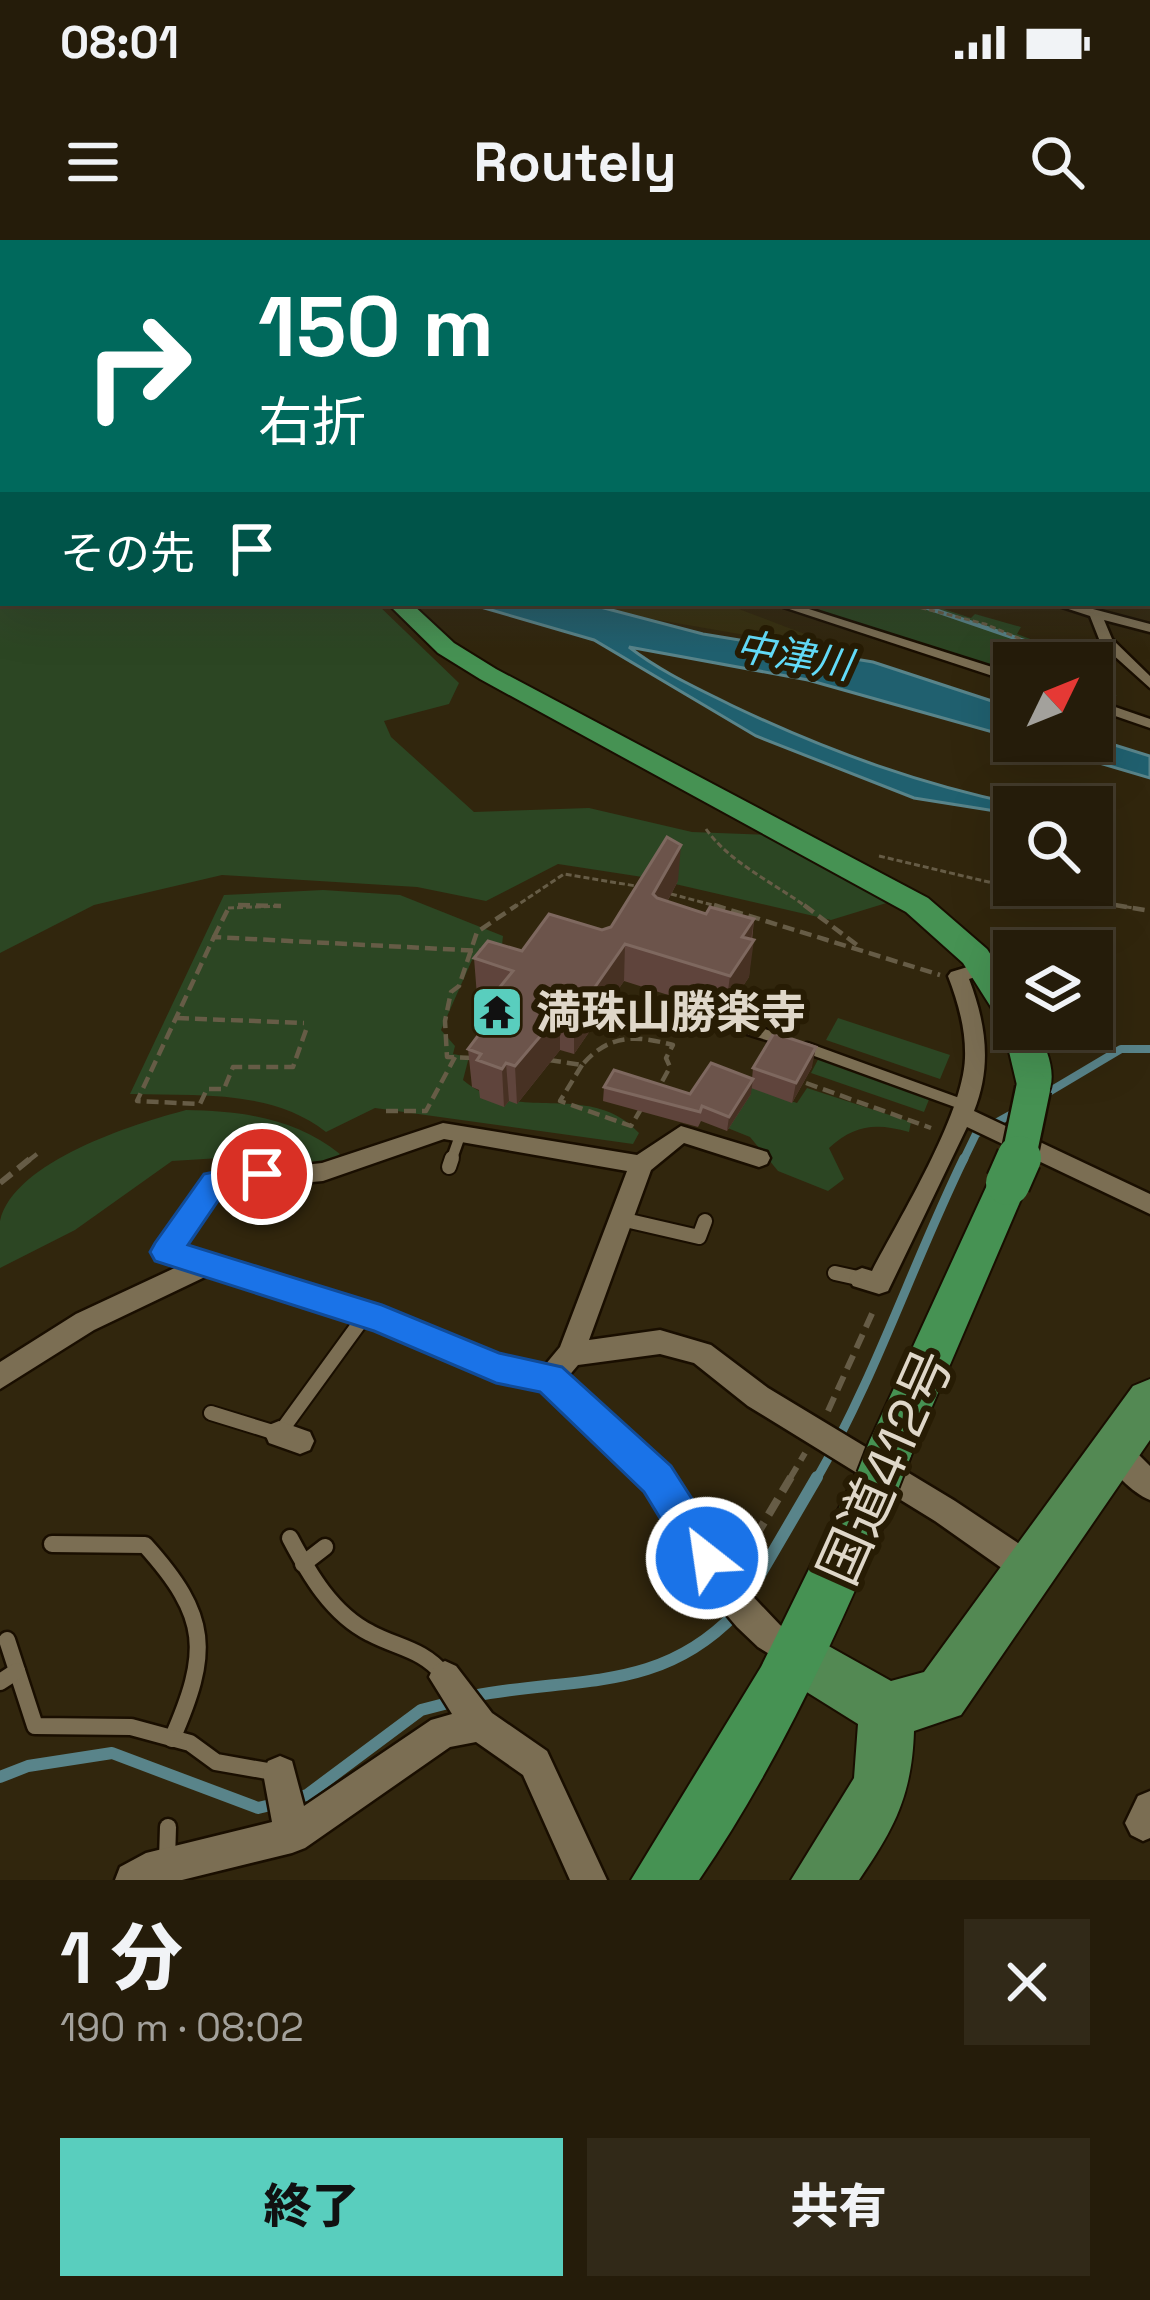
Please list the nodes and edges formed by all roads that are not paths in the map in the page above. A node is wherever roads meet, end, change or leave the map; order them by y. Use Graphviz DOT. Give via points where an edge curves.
graph roads {
  1 [pos="401,606"];
  2 [pos="786,606"];
  3 [pos="1067,606"];
  4 [pos="1094,613"];
  5 [pos="1150,628"];
  6 [pos="993,672"];
  7 [pos="1150,684"];
  8 [pos="1113,711"];
  9 [pos="1150,724"];
  10 [pos="971,972"];
  11 [pos="993,995"];
  12 [pos="729,1023"];
  13 [pos="1029,1050"];
  14 [pos="966,1113"];
  15 [pos="461,1132"];
  16 [pos="759,1158"];
  17 [pos="641,1165"];
  18 [pos="449,1166"];
  19 [pos="1150,1205"];
  20 [pos="621,1219"];
  21 [pos="705,1221"];
  22 [pos="206,1265"];
  23 [pos="836,1273"];
  24 [pos="862,1279"];
  25 [pos="364,1317"];
  26 [pos="571,1354"];
  27 [pos="0,1376"];
  28 [pos="550,1378"];
  29 [pos="1150,1402"];
  30 [pos="211,1413"];
  31 [pos="873,1461"];
  32 [pos="1133,1468"];
  33 [pos="290,1538"];
  34 [pos="52,1544"];
  35 [pos="325,1547"];
  36 [pos="303,1564"];
  37 [pos="1031,1570"];
  38 [pos="7,1640"];
  39 [pos="778,1642"];
  40 [pos="17,1671"];
  41 [pos="446,1677"];
  42 [pos="0,1682"];
  43 [pos="886,1711"];
  44 [pos="478,1723"];
  45 [pos="172,1739"];
  46 [pos="280,1773"];
  47 [pos="168,1827"];
  48 [pos="292,1832"];
  49 [pos="167,1866"];
  50 [pos="133,1880"];
  51 [pos="590,1880"];
  52 [pos="662,1880"];
  53 [pos="823,1880"];
  1 -- 10 [label="highway" via="488,674 833,857 948,928"];
  2 -- 6 [label="street"];
  3 -- 4 [label="street"];
  4 -- 5 [label="street"];
  4 -- 7 [label="street" via="1106,641"];
  8 -- 9 [label="street"];
  10 -- 11 [label="highway"];
  10 -- 14 [label="street" via="979,1054"];
  12 -- 14 [label="lane"];
  13 -- 31 [label="highway, 国道412号, bridge" via="1033,1089 1021,1154"];
  14 -- 19 [label="street"];
  14 -- 24 [label="street" via="879,1283"];
  15 -- 17 [label="street"];
  15 -- 18 [label="lane"];
  15 -- 22 [label="street" via="323,1172 215,1182 166,1252"];
  16 -- 17 [label="street" via="682,1134"];
  17 -- 20 [label="street"];
  20 -- 21 [label="lane" via="699,1237"];
  20 -- 26 [label="street"];
  22 -- 25 [label="street"];
  22 -- 27 [label="street" via="86,1322"];
  23 -- 24 [label="lane"];
  25 -- 28 [label="street" via="496,1368"];
  25 -- 30 [label="lane" via="290,1437"];
  26 -- 28 [label="street"];
  26 -- 31 [label="street" via="628,1342 685,1345 821,1438"];
  28 -- 39 [label="street" via="657,1479 723,1589"];
  29 -- 32 [label="main road"];
  31 -- 37 [label="street"];
  31 -- 39 [label="highway, 国道412号"];
  32 -- 37 [label="main road"];
  33 -- 36 [label="lane"];
  34 -- 45 [label="lane" via="145,1545 186,1588 204,1651"];
  35 -- 36 [label="lane"];
  36 -- 41 [label="lane" via="362,1629 429,1653"];
  37 -- 43 [label="main road" via="941,1695"];
  38 -- 40 [label="lane"];
  39 -- 43 [label="main road"];
  39 -- 52 [label="highway, 国道412号" via="719,1803"];
  40 -- 42 [label="lane"];
  40 -- 45 [label="lane" via="35,1726 131,1727"];
  41 -- 44 [label="street"];
  43 -- 53 [label="main road" via="883,1780"];
  44 -- 48 [label="street" via="411,1750"];
  44 -- 51 [label="street" via="535,1763"];
  45 -- 46 [label="lane" via="227,1765"];
  46 -- 48 [label="street"];
  47 -- 49 [label="lane"];
  48 -- 49 [label="street"];
  49 -- 50 [label="street"];
}
